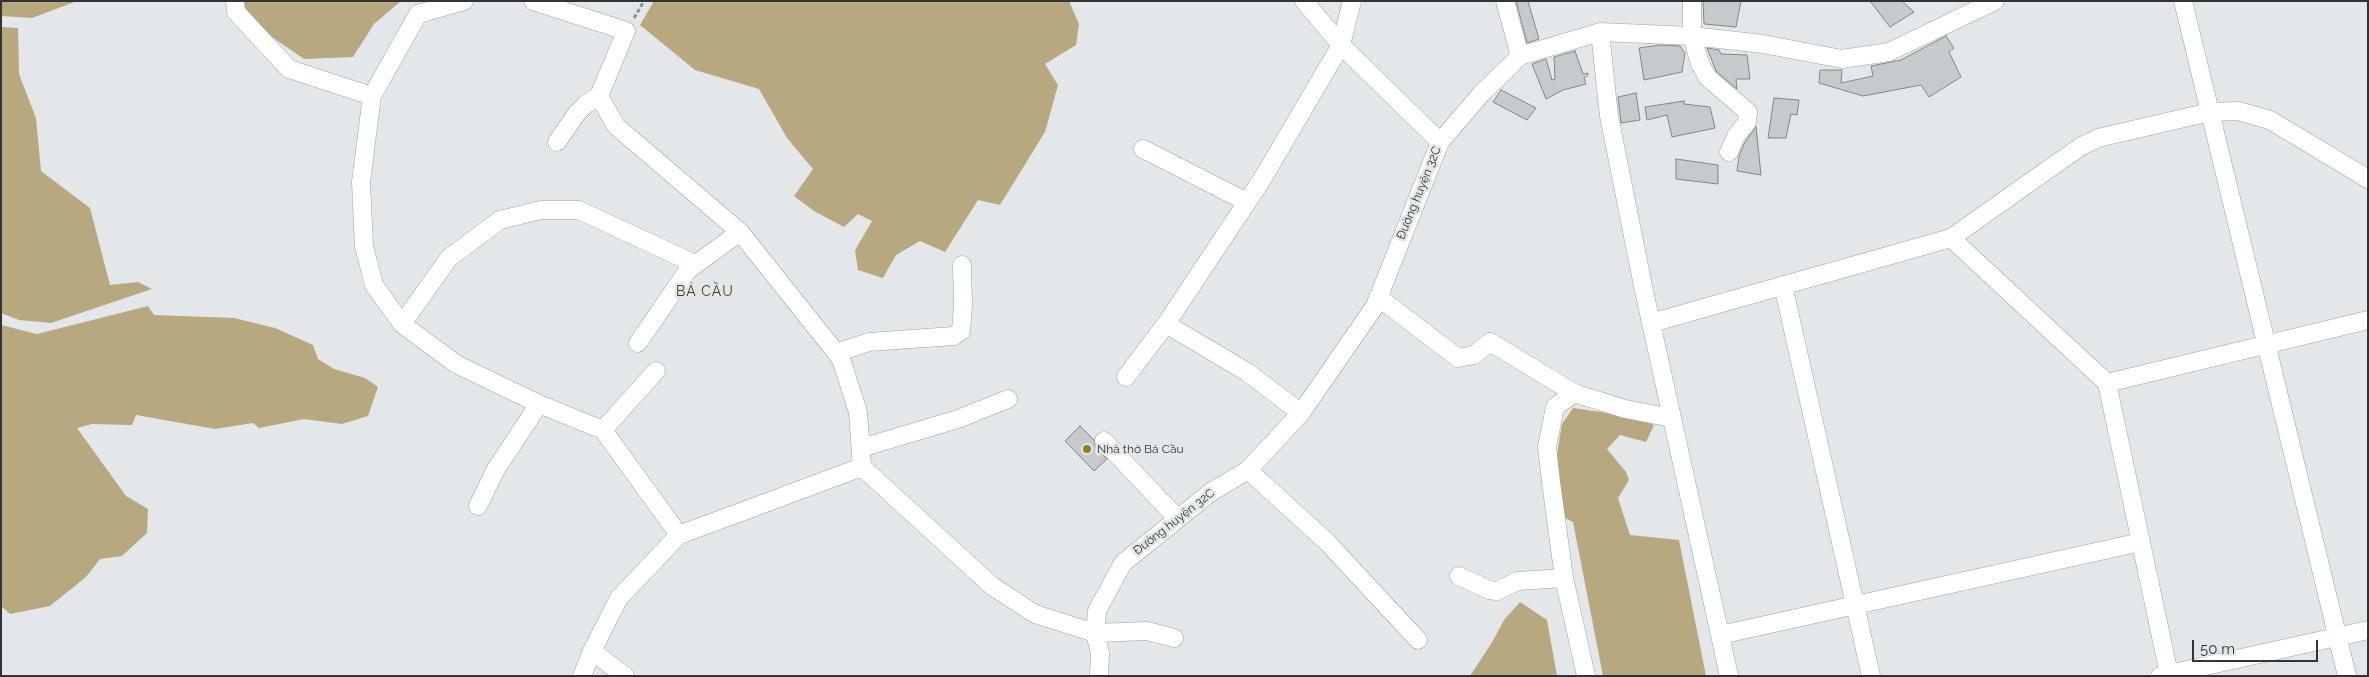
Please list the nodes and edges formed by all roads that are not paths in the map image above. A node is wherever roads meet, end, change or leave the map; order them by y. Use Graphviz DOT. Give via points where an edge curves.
graph roads {
  1 [pos="235,1"];
  2 [pos="464,1"];
  3 [pos="533,1"];
  4 [pos="1304,1"];
  5 [pos="1352,1"];
  6 [pos="1505,1"];
  7 [pos="1692,1"];
  8 [pos="1995,1"];
  9 [pos="2183,1"];
  10 [pos="1600,32"];
  11 [pos="1692,36"];
  12 [pos="1341,45"];
  13 [pos="1520,56"];
  14 [pos="372,96"];
  15 [pos="599,96"];
  16 [pos="2210,112"];
  17 [pos="558,142"];
  18 [pos="1440,142"];
  19 [pos="1143,150"];
  20 [pos="1729,152"];
  21 [pos="2368,179"];
  22 [pos="1247,202"];
  23 [pos="740,232"];
  24 [pos="1951,238"];
  25 [pos="695,264"];
  26 [pos="962,265"];
  27 [pos="1784,285"];
  28 [pos="1378,297"];
  29 [pos="2368,320"];
  30 [pos="1651,323"];
  31 [pos="402,324"];
  32 [pos="1166,324"];
  33 [pos="638,343"];
  34 [pos="2266,344"];
  35 [pos="836,353"];
  36 [pos="656,371"];
  37 [pos="1126,377"];
  38 [pos="2107,383"];
  39 [pos="1574,393"];
  40 [pos="1008,399"];
  41 [pos="539,404"];
  42 [pos="1301,413"];
  43 [pos="1672,418"];
  44 [pos="603,430"];
  45 [pos="1104,441"];
  46 [pos="861,448"];
  47 [pos="862,468"];
  48 [pos="1248,470"];
  49 [pos="478,506"];
  50 [pos="1178,519"];
  51 [pos="679,535"];
  52 [pos="2141,542"];
  53 [pos="1458,576"];
  54 [pos="1564,578"];
  55 [pos="1855,605"];
  56 [pos="2368,630"];
  57 [pos="1095,633"];
  58 [pos="1720,634"];
  59 [pos="2337,637"];
  60 [pos="1174,638"];
  61 [pos="1418,640"];
  62 [pos="592,651"];
  63 [pos="2164,675"];
  64 [pos="582,676"];
  65 [pos="625,676"];
  66 [pos="1099,676"];
  67 [pos="1586,676"];
  68 [pos="1729,676"];
  69 [pos="1871,676"];
  70 [pos="2347,676"];
  1 -- 14 [label="street" via="236,12 289,69"];
  2 -- 14 [label="street" via="418,14"];
  3 -- 15 [label="street" via="626,31"];
  4 -- 12 [label="street"];
  5 -- 12 [label="street"];
  6 -- 13 [label="street"];
  7 -- 11 [label="street"];
  8 -- 11 [label="street, Đường huyện 32C" via="1889,52 1842,59 1763,44"];
  9 -- 16 [label="street"];
  10 -- 11 [label="street, Đường huyện 32C"];
  10 -- 13 [label="street, Đường huyện 32C"];
  10 -- 30 [label="street" via="1609,116"];
  11 -- 20 [label="street" via="1708,78 1748,112 1747,122"];
  12 -- 18 [label="street"];
  12 -- 22 [label="street"];
  13 -- 18 [label="street, Đường huyện 32C" via="1480,94"];
  14 -- 31 [label="street" via="360,182 364,246 374,285"];
  15 -- 17 [label="street" via="577,113"];
  15 -- 23 [label="street" via="616,126"];
  16 -- 21 [label="street" via="2238,111 2270,120"];
  16 -- 24 [label="street" via="2098,138"];
  16 -- 34 [label="street"];
  18 -- 28 [label="street, Đường huyện 32C"];
  19 -- 22 [label="street"];
  22 -- 32 [label="street"];
  23 -- 25 [label="street"];
  23 -- 35 [label="street"];
  24 -- 27 [label="street"];
  24 -- 38 [label="street"];
  25 -- 31 [label="street" via="579,210 541,210 500,220 449,258"];
  25 -- 33 [label="street"];
  26 -- 35 [label="street" via="961,331 954,336 869,342"];
  27 -- 30 [label="street"];
  27 -- 55 [label="street"];
  28 -- 39 [label="street" via="1458,358 1474,355 1490,342"];
  28 -- 42 [label="street, Đường huyện 32C"];
  29 -- 34 [label="street"];
  30 -- 43 [label="street"];
  31 -- 41 [label="street" via="456,364"];
  32 -- 37 [label="street"];
  32 -- 42 [label="street" via="1247,372"];
  34 -- 38 [label="street"];
  34 -- 59 [label="street"];
  35 -- 46 [label="street" via="841,359 858,412"];
  36 -- 44 [label="street"];
  38 -- 52 [label="street"];
  39 -- 43 [label="street" via="1625,409"];
  39 -- 54 [label="street" via="1555,407 1547,447"];
  40 -- 46 [label="street" via="958,419"];
  41 -- 44 [label="street"];
  41 -- 49 [label="street" via="496,469"];
  42 -- 48 [label="street, Đường huyện 32C"];
  43 -- 58 [label="street"];
  44 -- 51 [label="street"];
  45 -- 50 [label="street"];
  46 -- 47 [label="street"];
  47 -- 51 [label="street"];
  47 -- 57 [label="street" via="992,586 1035,614"];
  48 -- 50 [label="street, Đường huyện 32C" via="1212,492"];
  48 -- 61 [label="street" via="1327,542"];
  50 -- 57 [label="street, Đường huyện 32C" via="1123,563 1097,611"];
  51 -- 62 [label="street" via="619,598"];
  52 -- 55 [label="street"];
  52 -- 63 [label="street"];
  53 -- 54 [label="street" via="1497,591 1518,581"];
  54 -- 67 [label="street"];
  55 -- 58 [label="street"];
  55 -- 69 [label="street"];
  56 -- 59 [label="street"];
  57 -- 60 [label="street" via="1147,631"];
  57 -- 66 [label="street, Đường huyện 32C" via="1100,653"];
  58 -- 68 [label="street"];
  59 -- 63 [label="street"];
  59 -- 70 [label="street"];
  62 -- 64 [label="street"];
  62 -- 65 [label="street"];
}
